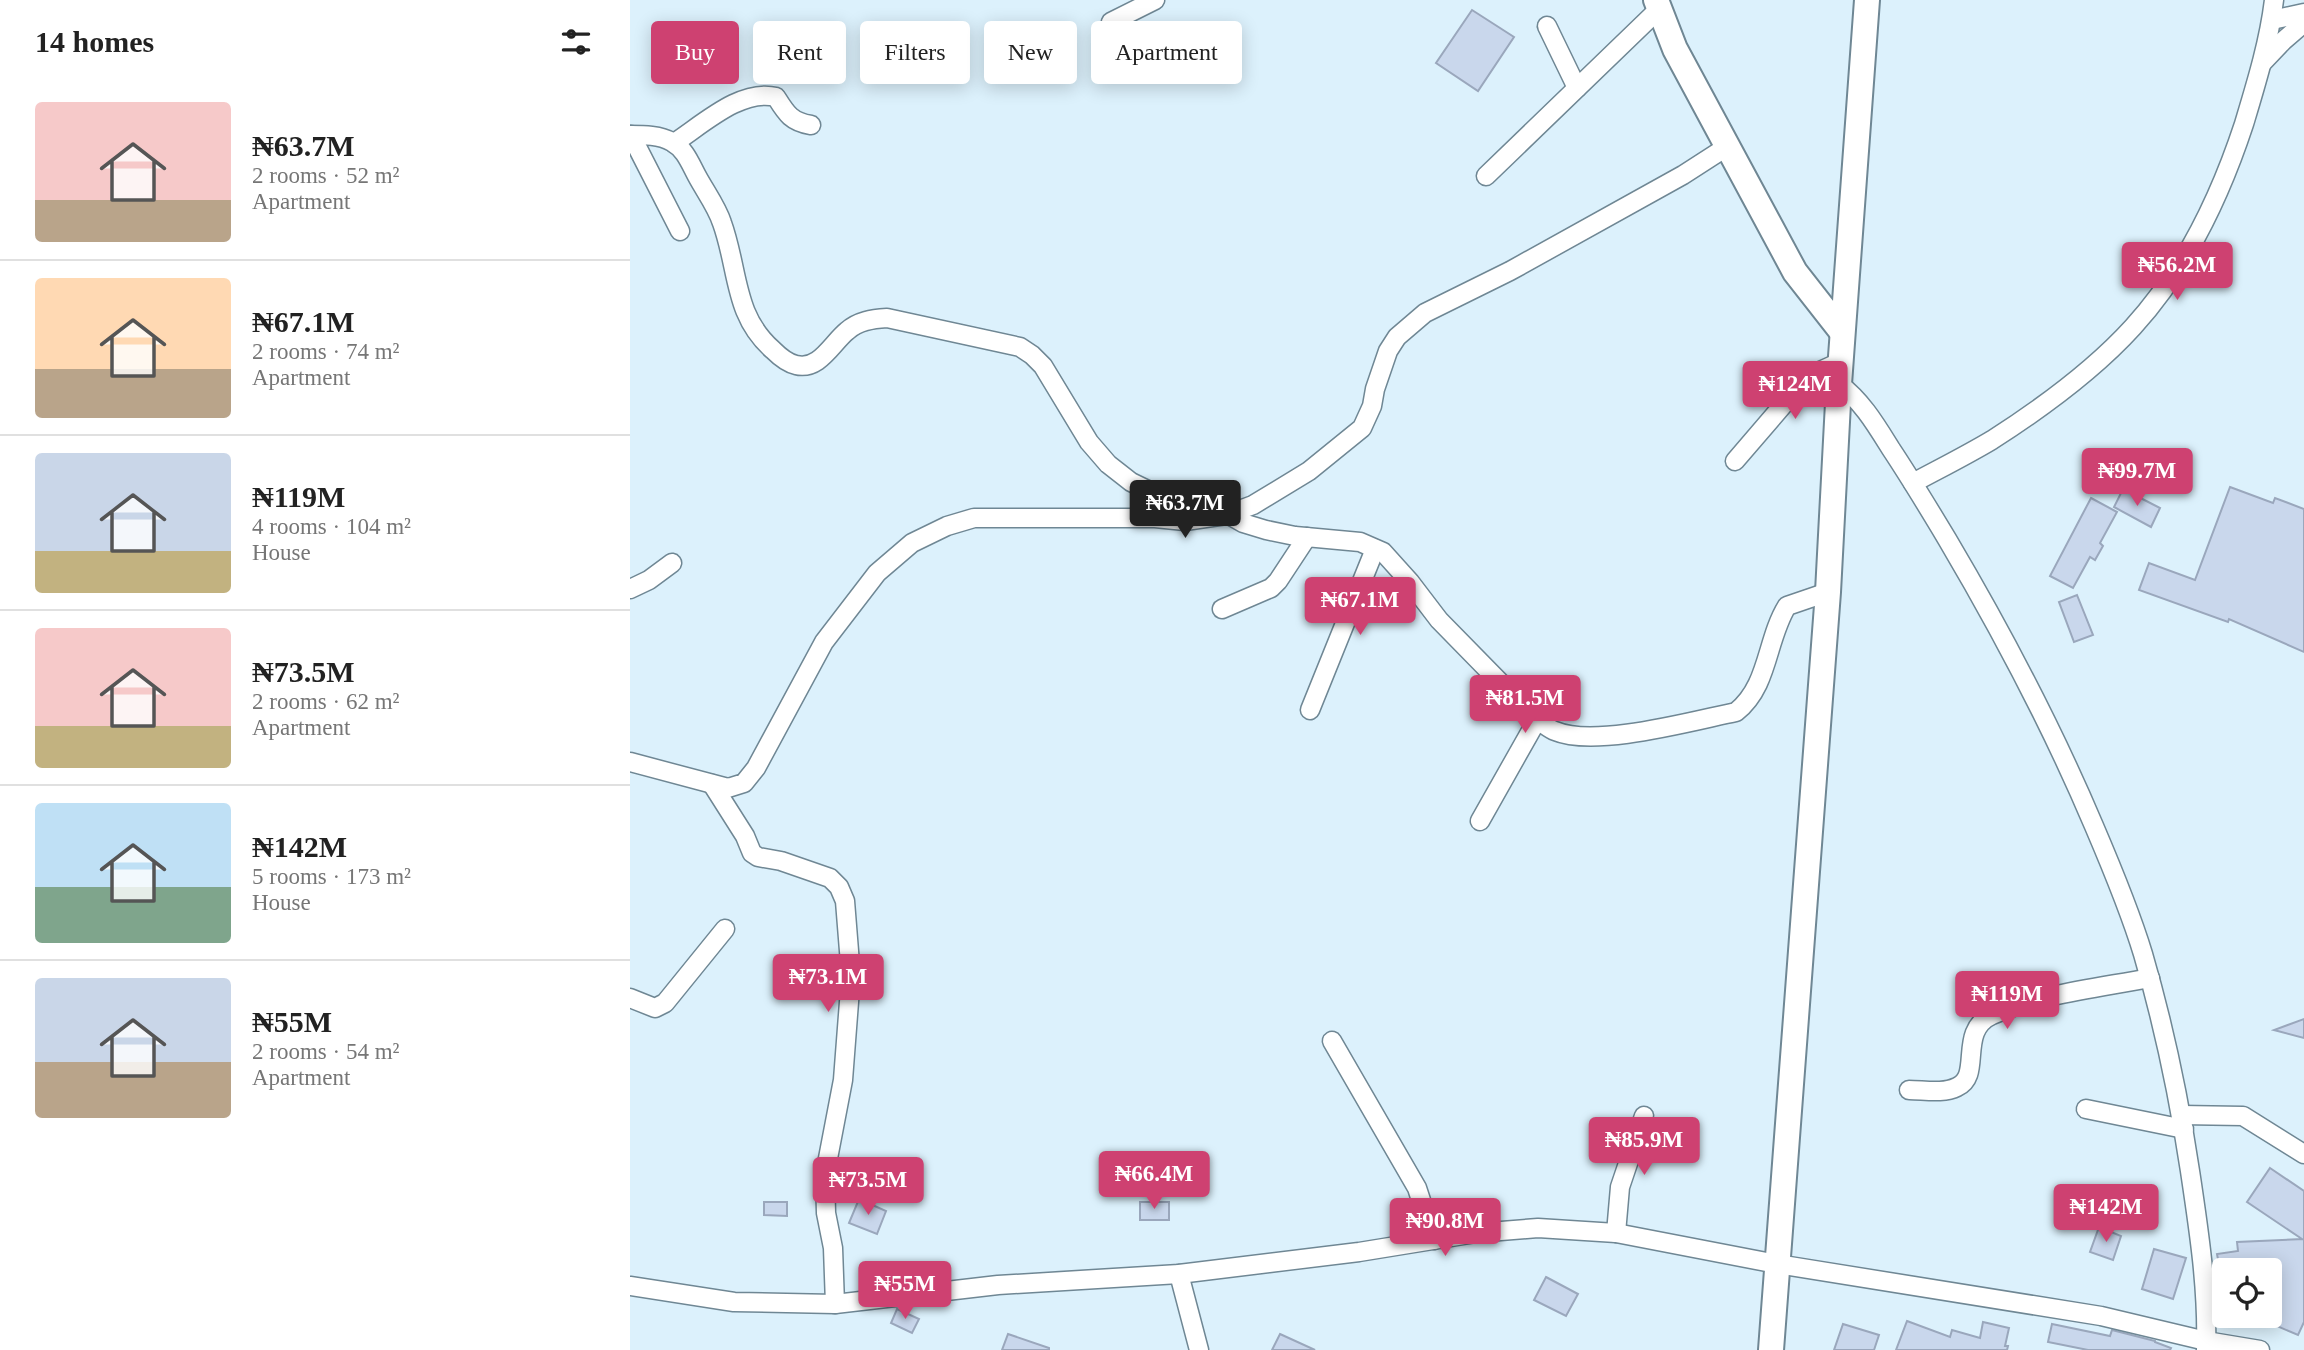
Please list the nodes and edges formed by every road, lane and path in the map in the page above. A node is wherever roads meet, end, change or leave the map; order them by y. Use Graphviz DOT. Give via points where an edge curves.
graph roads {
  1 [pos="1155,0"];
  2 [pos="1867,0"];
  3 [pos="2273,0"];
  4 [pos="1657,5"];
  5 [pos="2304,13"];
  6 [pos="2272,20"];
  7 [pos="1113,21"];
  8 [pos="1547,26"];
  9 [pos="2301,33"];
  10 [pos="2260,66"];
  11 [pos="1577,88"];
  12 [pos="811,125"];
  13 [pos="630,135"];
  14 [pos="674,143"];
  15 [pos="1728,146"];
  16 [pos="1486,176"];
  17 [pos="680,231"];
  18 [pos="1842,332"];
  19 [pos="1840,373"];
  20 [pos="1735,461"];
  21 [pos="1913,483"];
  22 [pos="1226,515"];
  23 [pos="1307,537"];
  24 [pos="1375,549"];
  25 [pos="672,563"];
  26 [pos="630,589"];
  27 [pos="1828,592"];
  28 [pos="1222,609"];
  29 [pos="1310,710"];
  30 [pos="1537,720"];
  31 [pos="630,762"];
  32 [pos="712,784"];
  33 [pos="1480,821"];
  34 [pos="725,929"];
  35 [pos="2150,978"];
  36 [pos="630,998"];
  37 [pos="1332,1041"];
  38 [pos="1909,1090"];
  39 [pos="2086,1109"];
  40 [pos="1644,1116"];
  41 [pos="2182,1122"];
  42 [pos="2304,1154"];
  43 [pos="1616,1233"];
  44 [pos="1434,1240"];
  45 [pos="1777,1264"];
  46 [pos="1179,1274"];
  47 [pos="630,1286"];
  48 [pos="835,1304"];
  49 [pos="2206,1345"];
  50 [pos="1199,1350"];
  51 [pos="1771,1350"];
  52 [pos="2260,1350"];
  1 -- 7 [label="street"];
  2 -- 18 [label="main road"];
  3 -- 6 [label="street"];
  4 -- 11 [label="street"];
  4 -- 15 [label="main road" via="1675,49"];
  5 -- 6 [label="street"];
  6 -- 10 [label="street"];
  8 -- 11 [label="street"];
  9 -- 10 [label="street"];
  10 -- 21 [label="street" via="2231,163 2200,230 2174,274 2134,326 2095,364 2002,432"];
  11 -- 16 [label="street"];
  12 -- 14 [label="street" via="797,123 776,97 765,94 737,101"];
  13 -- 14 [label="street"];
  13 -- 17 [label="street"];
  14 -- 22 [label="street" via="683,150 722,222 749,321 761,340 781,357 807,366 846,331 887,318 1020,347 1042,366 1073,419 1108,464 1130,482 1160,496 1215,507"];
  15 -- 18 [label="main road" via="1795,272"];
  15 -- 22 [label="street" via="1510,271 1425,313 1388,351 1362,428 1309,471 1253,505"];
  18 -- 19 [label="main road"];
  19 -- 20 [label="street" via="1820,371 1802,383"];
  19 -- 21 [label="street"];
  19 -- 27 [label="main road"];
  21 -- 35 [label="street" via="2033,692 2109,861"];
  22 -- 23 [label="street" via="1266,530"];
  22 -- 32 [label="street" via="1185,521 974,519 912,543 877,573 824,642 744,783 728,788"];
  23 -- 24 [label="street" via="1360,542"];
  23 -- 28 [label="street" via="1271,588"];
  24 -- 29 [label="street"];
  24 -- 30 [label="street" via="1383,552 1439,620"];
  25 -- 26 [label="street"];
  27 -- 30 [label="street" via="1787,606 1760,681 1736,712 1603,737 1573,736"];
  27 -- 45 [label="main road"];
  30 -- 33 [label="street"];
  31 -- 32 [label="street"];
  32 -- 48 [label="street" via="752,853 830,878 845,901 851,976 843,1080 825,1174"];
  34 -- 36 [label="street" via="665,1003 655,1008"];
  35 -- 38 [label="street" via="2042,999 1991,1016 1974,1034 1964,1083 1944,1091"];
  35 -- 41 [label="street"];
  37 -- 44 [label="street" via="1417,1188"];
  39 -- 41 [label="street"];
  40 -- 43 [label="street" via="1620,1187"];
  41 -- 42 [label="street" via="2243,1116"];
  41 -- 49 [label="street" via="2202,1251"];
  43 -- 44 [label="street" via="1538,1228"];
  43 -- 45 [label="street"];
  44 -- 46 [label="street"];
  45 -- 49 [label="street" via="2101,1317"];
  45 -- 51 [label="main road"];
  46 -- 48 [label="street" via="998,1285"];
  46 -- 50 [label="street"];
  47 -- 48 [label="street" via="734,1302"];
  49 -- 52 [label="street"];
}
